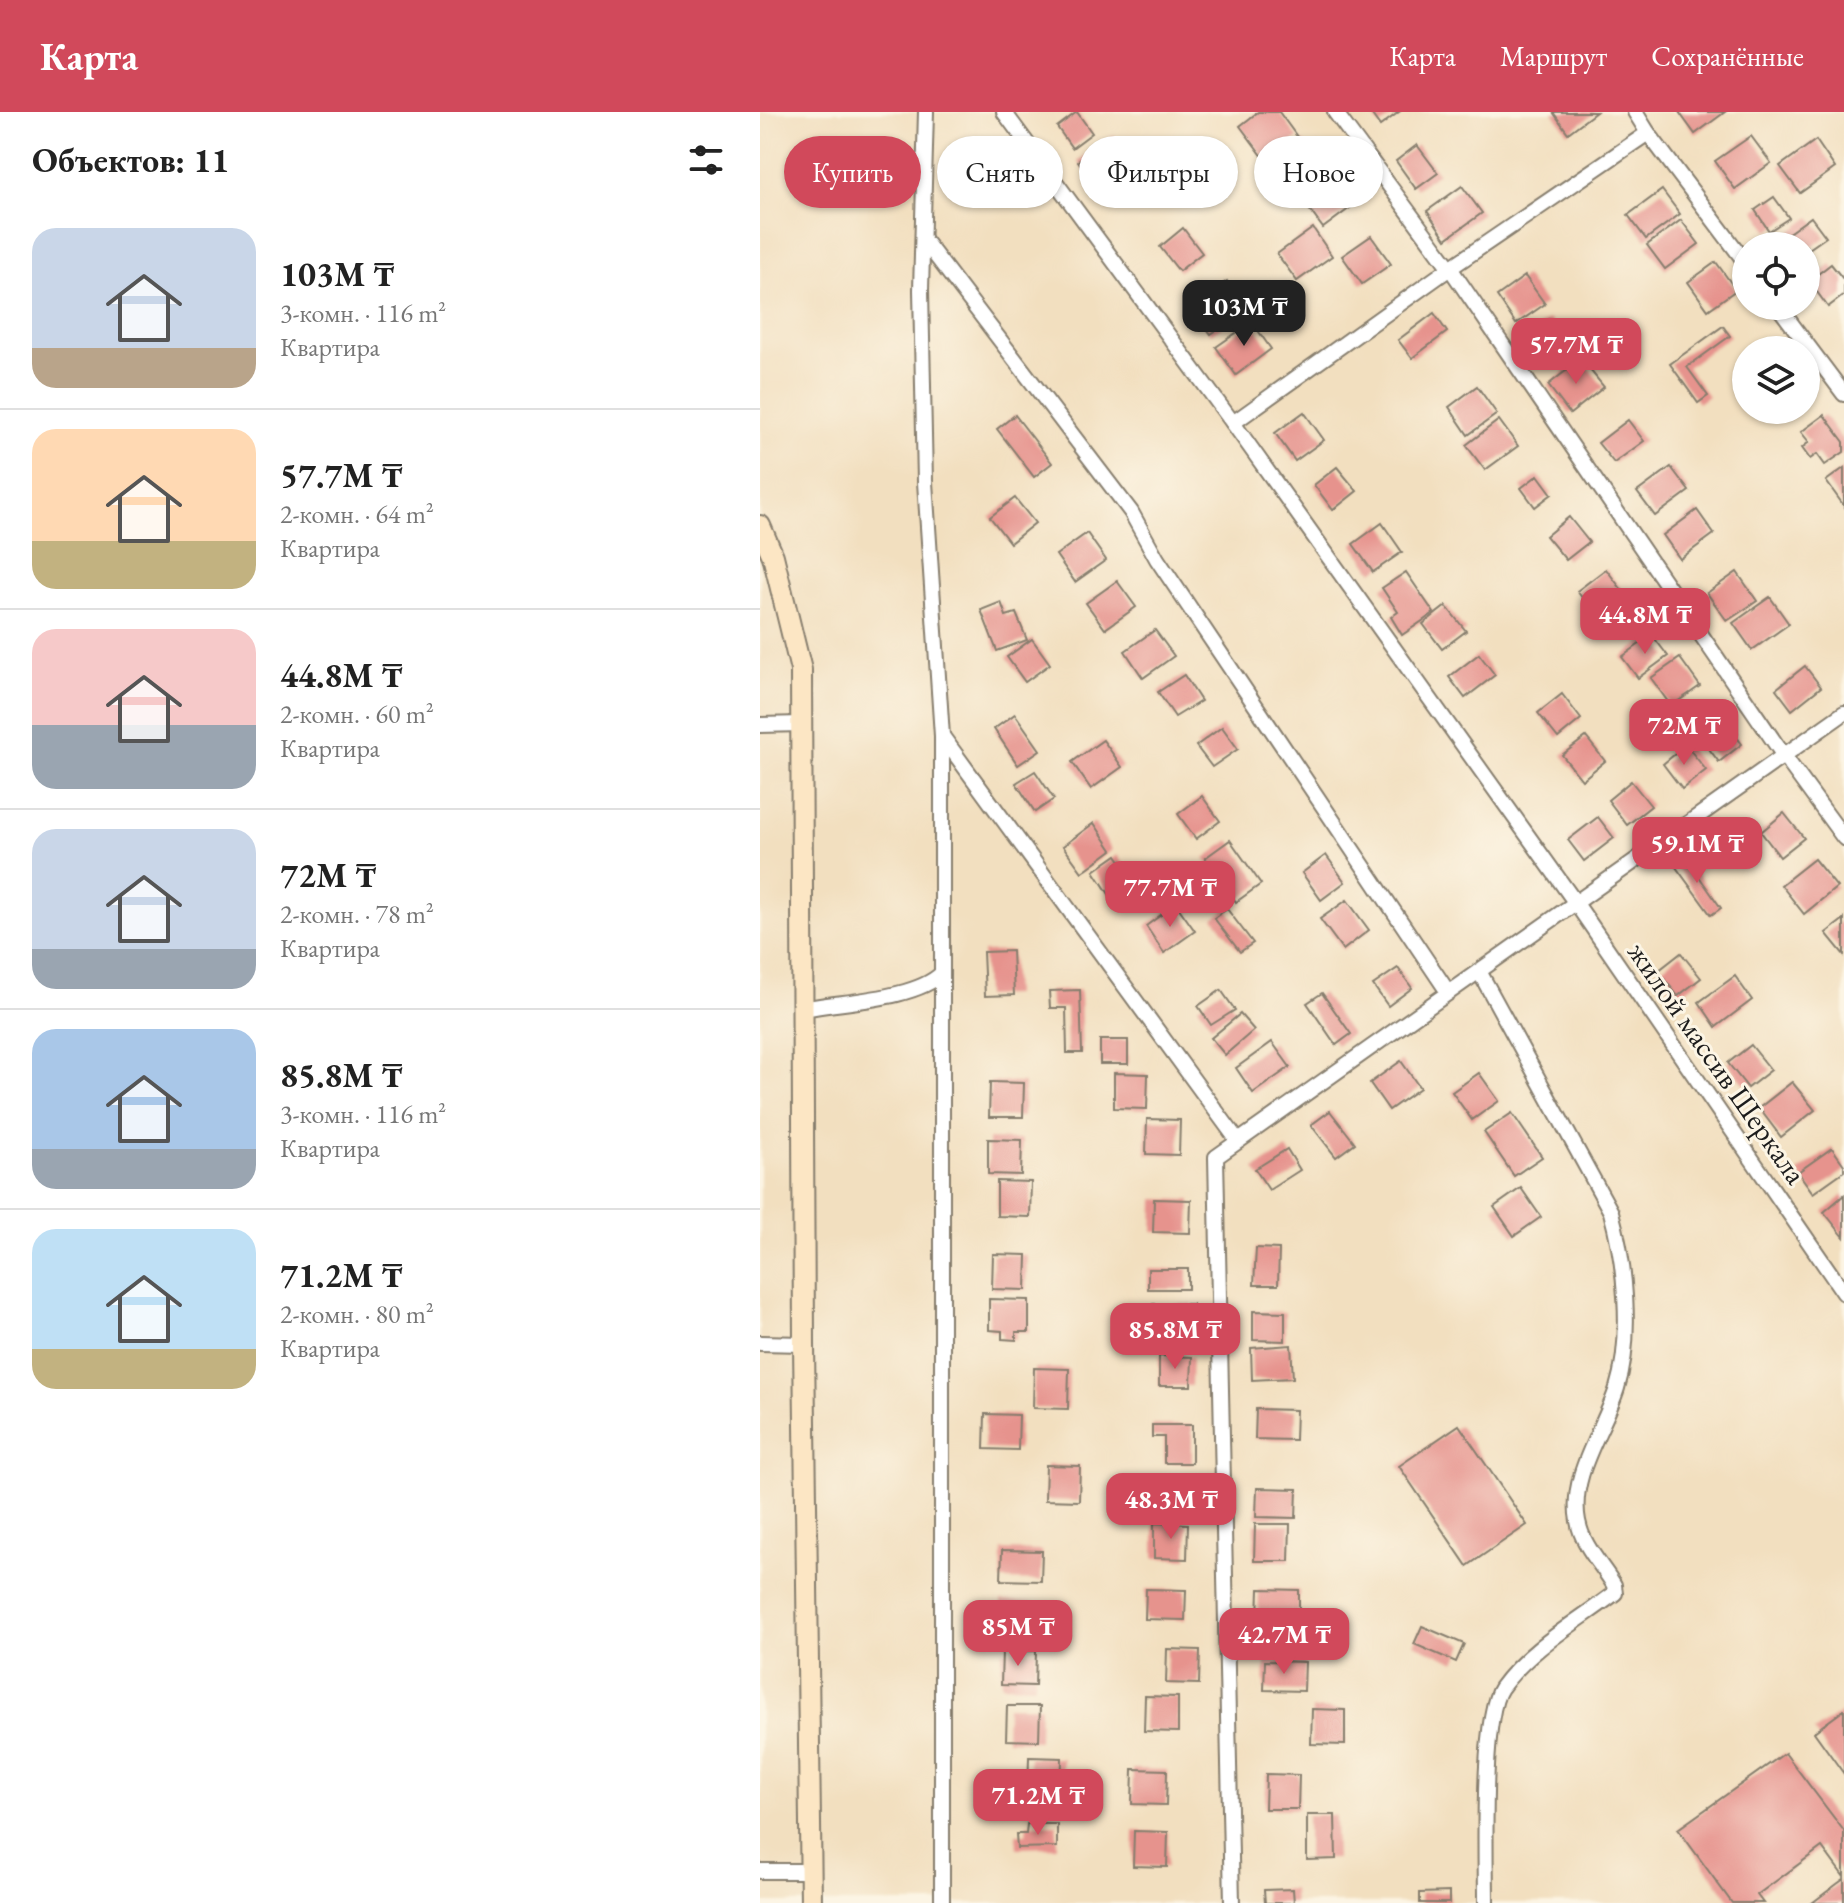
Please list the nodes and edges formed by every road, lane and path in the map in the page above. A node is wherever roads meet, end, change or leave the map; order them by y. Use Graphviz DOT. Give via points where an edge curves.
graph roads {
  1 [pos="926,112"];
  2 [pos="1004,112"];
  3 [pos="1335,112"];
  4 [pos="1635,112"];
  5 [pos="1648,133"];
  6 [pos="923,239"];
  7 [pos="1732,244"];
  8 [pos="1450,268"];
  9 [pos="1788,320"];
  10 [pos="1844,394"];
  11 [pos="1233,423"];
  12 [pos="760,526"];
  13 [pos="1844,713"];
  14 [pos="802,724"];
  15 [pos="760,725"];
  16 [pos="942,736"];
  17 [pos="1784,756"];
  18 [pos="1844,838"];
  19 [pos="1575,902"];
  20 [pos="1479,971"];
  21 [pos="942,973"];
  22 [pos="1448,992"];
  23 [pos="803,1009"];
  24 [pos="1238,1141"];
  25 [pos="1844,1293"];
  26 [pos="760,1343"];
  27 [pos="804,1344"];
  28 [pos="760,1871"];
  29 [pos="810,1871"];
  30 [pos="811,1903"];
  31 [pos="942,1903"];
  32 [pos="1232,1903"];
  33 [pos="1486,1903"];
  1 -- 6 [label="street"];
  2 -- 11 [label="street, жилой массив Шеркала"];
  3 -- 8 [label="street"];
  4 -- 5 [label="street"];
  5 -- 7 [label="street"];
  5 -- 8 [label="street"];
  6 -- 16 [label="street" via="925,482"];
  6 -- 22 [label="street" via="1131,512 1157,559"];
  8 -- 11 [label="street"];
  8 -- 17 [label="street"];
  9 -- 10 [label="street"];
  11 -- 19 [label="street, жилой массив Шеркала"];
  12 -- 14 [label="main road" via="773,556 801,670"];
  13 -- 17 [label="street"];
  14 -- 15 [label="street"];
  14 -- 23 [label="main road"];
  16 -- 21 [label="street"];
  16 -- 24 [label="street"];
  17 -- 18 [label="street"];
  17 -- 19 [label="street"];
  19 -- 20 [label="street"];
  19 -- 25 [label="street, жилой массив Шеркала"];
  20 -- 22 [label="street"];
  20 -- 33 [label="street" via="1611,1212 1620,1246 1626,1341 1618,1387 1587,1460 1577,1520 1615,1593 1541,1649 1500,1690 1492,1709"];
  21 -- 23 [label="street" via="933,983 907,992"];
  21 -- 31 [label="street"];
  22 -- 24 [label="street"];
  23 -- 27 [label="main road"];
  24 -- 32 [label="street" via="1216,1157"];
  26 -- 27 [label="street"];
  27 -- 29 [label="main road"];
  28 -- 29 [label="street"];
  29 -- 30 [label="main road"];
}
